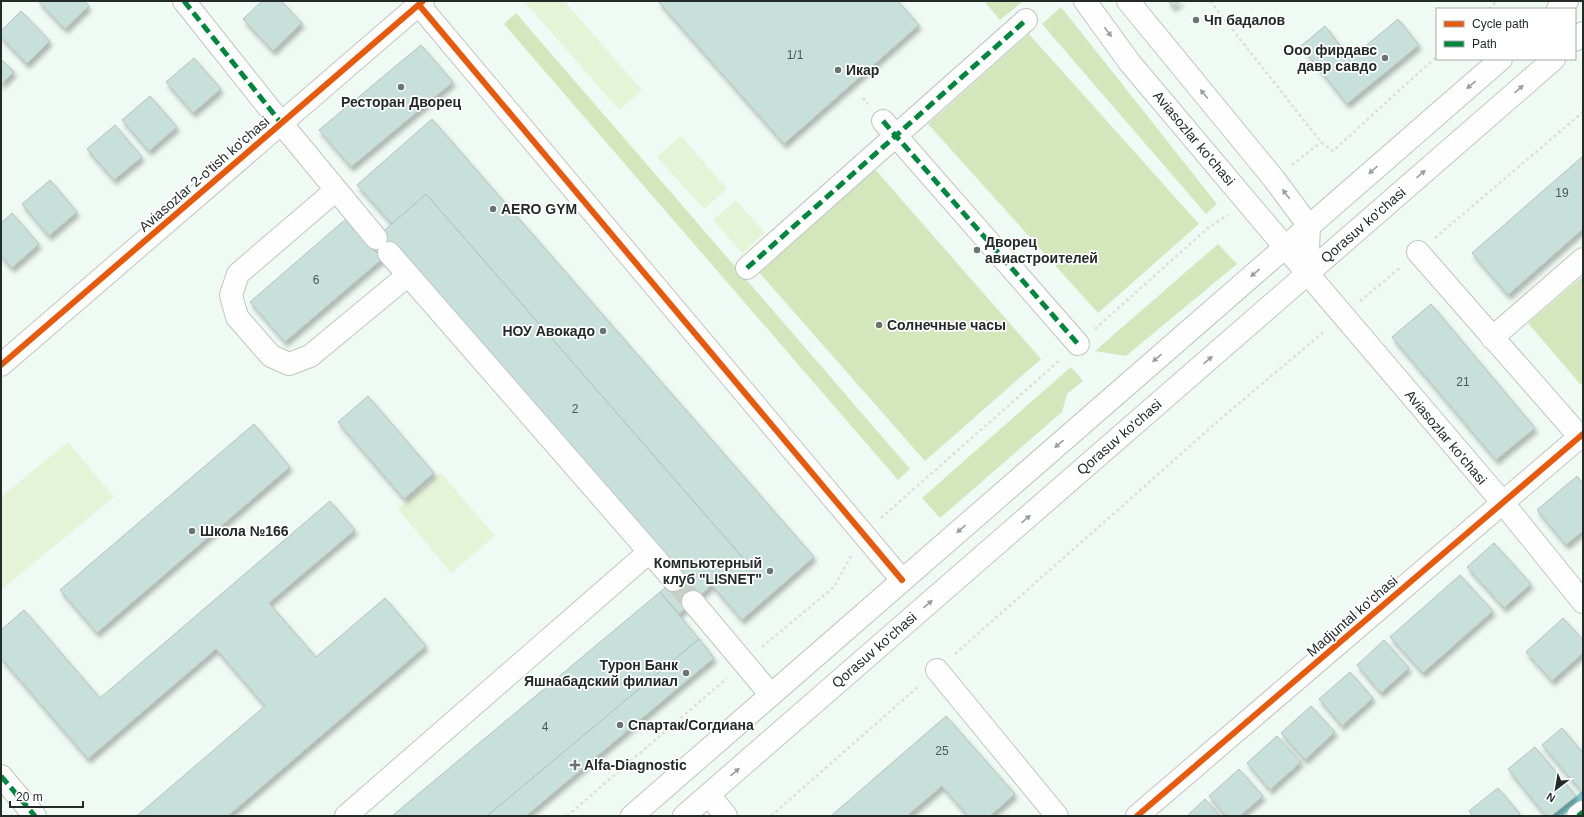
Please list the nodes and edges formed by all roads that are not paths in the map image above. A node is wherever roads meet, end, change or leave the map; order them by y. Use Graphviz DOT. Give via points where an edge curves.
graph roads {
  1 [pos="184,1"];
  2 [pos="1084,1"];
  3 [pos="1128,1"];
  4 [pos="1567,1"];
  5 [pos="421,3"];
  6 [pos="1559,8"];
  7 [pos="1026,20"];
  8 [pos="1500,60"];
  9 [pos="1553,60"];
  10 [pos="281,124"];
  11 [pos="890,128"];
  12 [pos="336,190"];
  13 [pos="1309,226"];
  14 [pos="1285,247"];
  15 [pos="1418,252"];
  16 [pos="1583,259"];
  17 [pos="747,268"];
  18 [pos="1307,274"];
  19 [pos="408,275"];
  20 [pos="1492,338"];
  21 [pos="1078,344"];
  22 [pos="1,365"];
  23 [pos="1581,436"];
  24 [pos="1503,503"];
  25 [pos="649,552"];
  26 [pos="674,580"];
  27 [pos="902,580"];
  28 [pos="693,602"];
  29 [pos="1583,602"];
  30 [pos="937,670"];
  31 [pos="771,695"];
  32 [pos="1,776"];
  33 [pos="709,794"];
  34 [pos="1583,812"];
  35 [pos="35,816"];
  36 [pos="346,816"];
  37 [pos="632,816"];
  38 [pos="684,816"];
  39 [pos="726,816"];
  40 [pos="1057,816"];
  41 [pos="1138,816"];
  42 [pos="1578,816"];
  1 -- 10 [label="main road"];
  2 -- 14 [label="main road, Aviasozlar ko'chasi, one-way" via="1130,63"];
  13 -- 3 [label="main road, one-way" via="1274,179"];
  4 -- 6 [label="main road"];
  5 -- 10 [label="main road, Aviasozlar 2-o'tish ko'chasi"];
  5 -- 27 [label="main road"];
  7 -- 11 [label="main road"];
  8 -- 13 [label="main road, one-way"];
  18 -- 9 [label="main road, Qorasuv ko'chasi, one-way"];
  10 -- 12 [label="main road"];
  10 -- 22 [label="main road, Aviasozlar 2-o'tish ko'chasi"];
  11 -- 17 [label="main road"];
  11 -- 21 [label="main road"];
  12 -- 19 [label="main road"];
  12 -- 19 [label="main road" via="238,274 231,295 237,317 271,356 289,364 310,356"];
  13 -- 14 [label="main road"];
  13 -- 18 [label="main road"];
  14 -- 18 [label="main road, Aviasozlar ko'chasi"];
  14 -- 27 [label="main road, one-way"];
  15 -- 20 [label="main road"];
  16 -- 20 [label="main road"];
  18 -- 24 [label="main road, Aviasozlar ko'chasi"];
  33 -- 18 [label="main road, Qorasuv ko'chasi, one-way"];
  19 -- 25 [label="main road"];
  20 -- 23 [label="main road"];
  23 -- 24 [label="main road, Madjuntal ko'chasi"];
  24 -- 29 [label="main road, Aviasozlar ko'chasi"];
  24 -- 41 [label="main road, Madjuntal ko'chasi"];
  25 -- 26 [label="main road"];
  25 -- 36 [label="main road"];
  27 -- 31 [label="main road"];
  28 -- 31 [label="main road"];
  30 -- 40 [label="main road"];
  31 -- 37 [label="main road"];
  32 -- 35 [label="main road"];
  33 -- 38 [label="main road, Qorasuv ko'chasi"];
  33 -- 39 [label="main road"];
  34 -- 42 [label="main road"];
}
